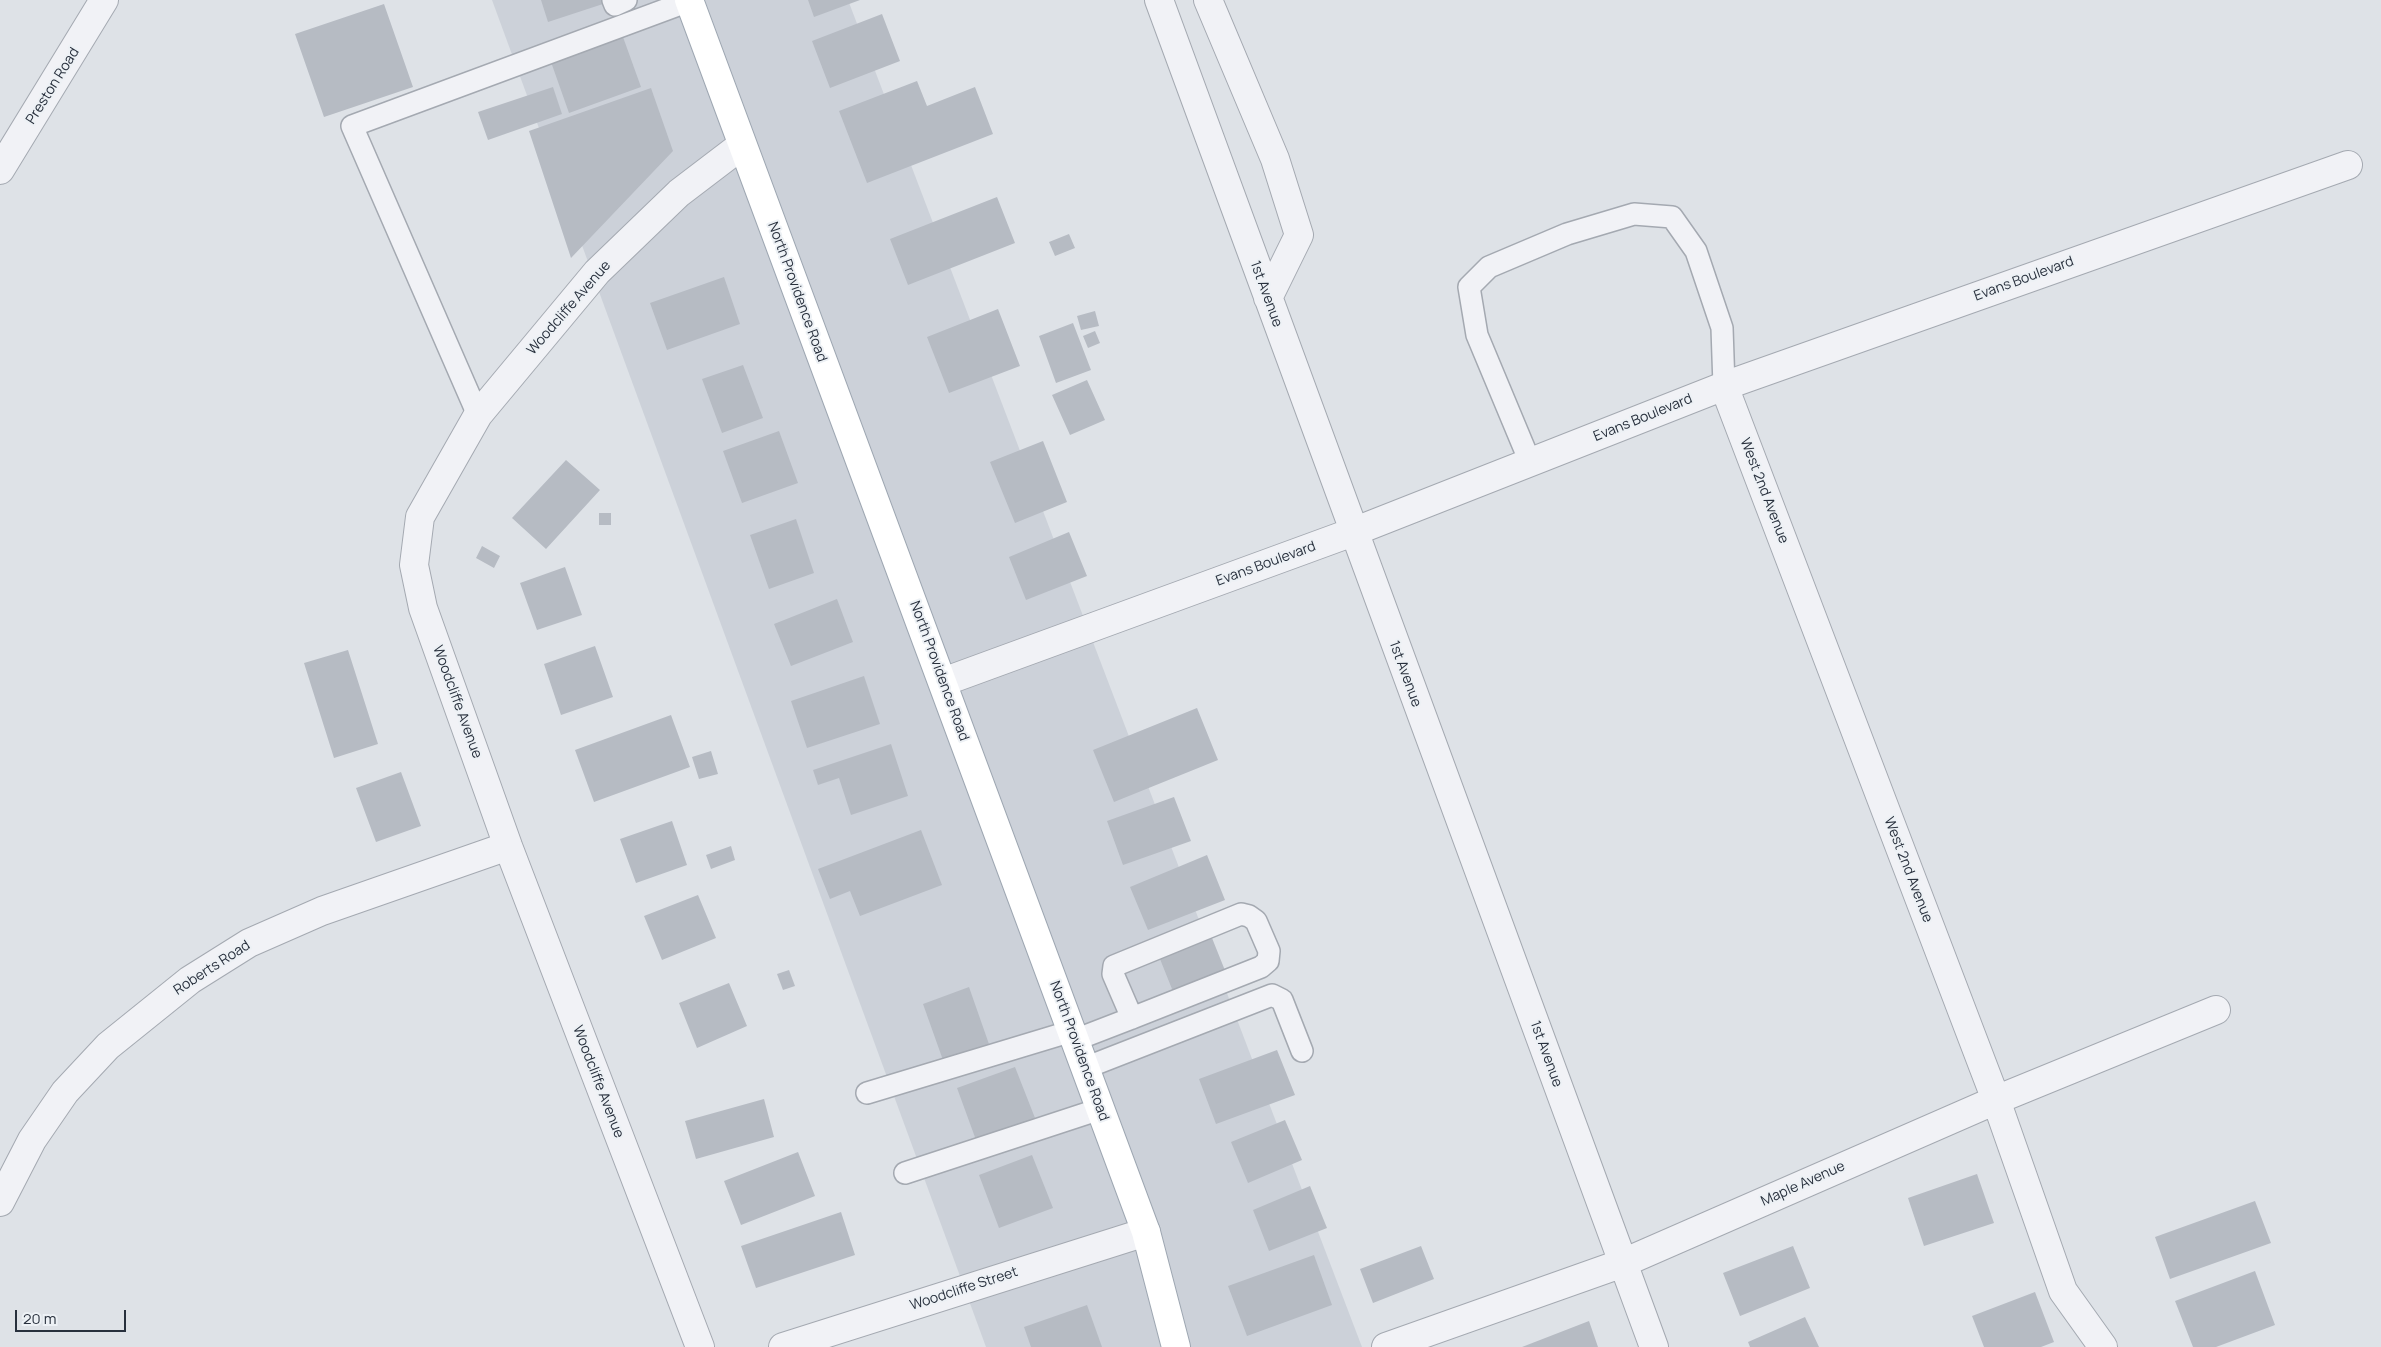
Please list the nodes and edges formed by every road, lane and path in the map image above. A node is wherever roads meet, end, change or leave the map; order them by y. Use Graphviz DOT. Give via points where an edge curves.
graph roads {
  1 [pos="104,0"];
  2 [pos="613,0"];
  3 [pos="626,0"];
  4 [pos="1159,0"];
  5 [pos="1208,0"];
  6 [pos="689,1"];
  7 [pos="742,145"];
  8 [pos="2348,165"];
  9 [pos="0,170"];
  10 [pos="1268,298"];
  11 [pos="1724,386"];
  12 [pos="478,415"];
  13 [pos="1530,462"];
  14 [pos="1353,532"];
  15 [pos="943,682"];
  16 [pos="508,846"];
  17 [pos="2216,1010"];
  18 [pos="1132,1018"];
  19 [pos="1073,1035"];
  20 [pos="1302,1051"];
  21 [pos="1085,1068"];
  22 [pos="867,1093"];
  23 [pos="1996,1100"];
  24 [pos="1100,1109"];
  25 [pos="905,1173"];
  26 [pos="0,1202"];
  27 [pos="1146,1232"];
  28 [pos="1623,1263"];
  29 [pos="700,1347"];
  30 [pos="783,1347"];
  31 [pos="1176,1347"];
  32 [pos="1386,1347"];
  33 [pos="1654,1347"];
  34 [pos="2103,1347"];
  1 -- 9 [label="street, Preston Road"];
  2 -- 3 [label="lane" via="615,4"];
  4 -- 10 [label="street, 1st Avenue"];
  5 -- 10 [label="street" via="1276,159 1299,235"];
  6 -- 7 [label="main road, North Providence Road"];
  6 -- 12 [label="lane" via="352,126"];
  7 -- 12 [label="street, Woodcliffe Avenue" via="679,193 597,272"];
  7 -- 15 [label="main road, North Providence Road"];
  8 -- 11 [label="street, Evans Boulevard"];
  10 -- 14 [label="street, 1st Avenue"];
  11 -- 13 [label="street, Evans Boulevard"];
  11 -- 13 [label="lane" via="1722,328 1696,251 1672,217 1634,214 1566,234 1489,267 1469,287 1477,335"];
  11 -- 23 [label="street, West 2nd Avenue"];
  12 -- 16 [label="street, Woodcliffe Avenue" via="420,517 414,565 423,608"];
  13 -- 14 [label="street, Evans Boulevard"];
  14 -- 15 [label="street, Evans Boulevard"];
  14 -- 28 [label="street, 1st Avenue"];
  15 -- 19 [label="main road, North Providence Road"];
  16 -- 26 [label="street, Roberts Road" via="322,911 248,943 190,980 108,1046 65,1092 32,1140"];
  16 -- 29 [label="street, Woodcliffe Avenue"];
  17 -- 23 [label="street, Maple Avenue"];
  18 -- 18 [label="lane" via="1261,967 1268,961 1269,951 1256,921 1241,914 1114,966 1113,974"];
  18 -- 19 [label="lane"];
  19 -- 21 [label="main road, North Providence Road"];
  19 -- 22 [label="lane"];
  20 -- 21 [label="lane" via="1282,1000 1272,995"];
  21 -- 24 [label="main road, North Providence Road"];
  23 -- 28 [label="street, Maple Avenue"];
  23 -- 34 [label="street, West 2nd Avenue" via="2063,1291"];
  24 -- 25 [label="lane"];
  24 -- 27 [label="main road, North Providence Road"];
  27 -- 30 [label="street, Woodcliffe Street"];
  27 -- 31 [label="main road, North Providence Road"];
  28 -- 32 [label="street, Maple Avenue"];
  28 -- 33 [label="street, 1st Avenue"];
}
